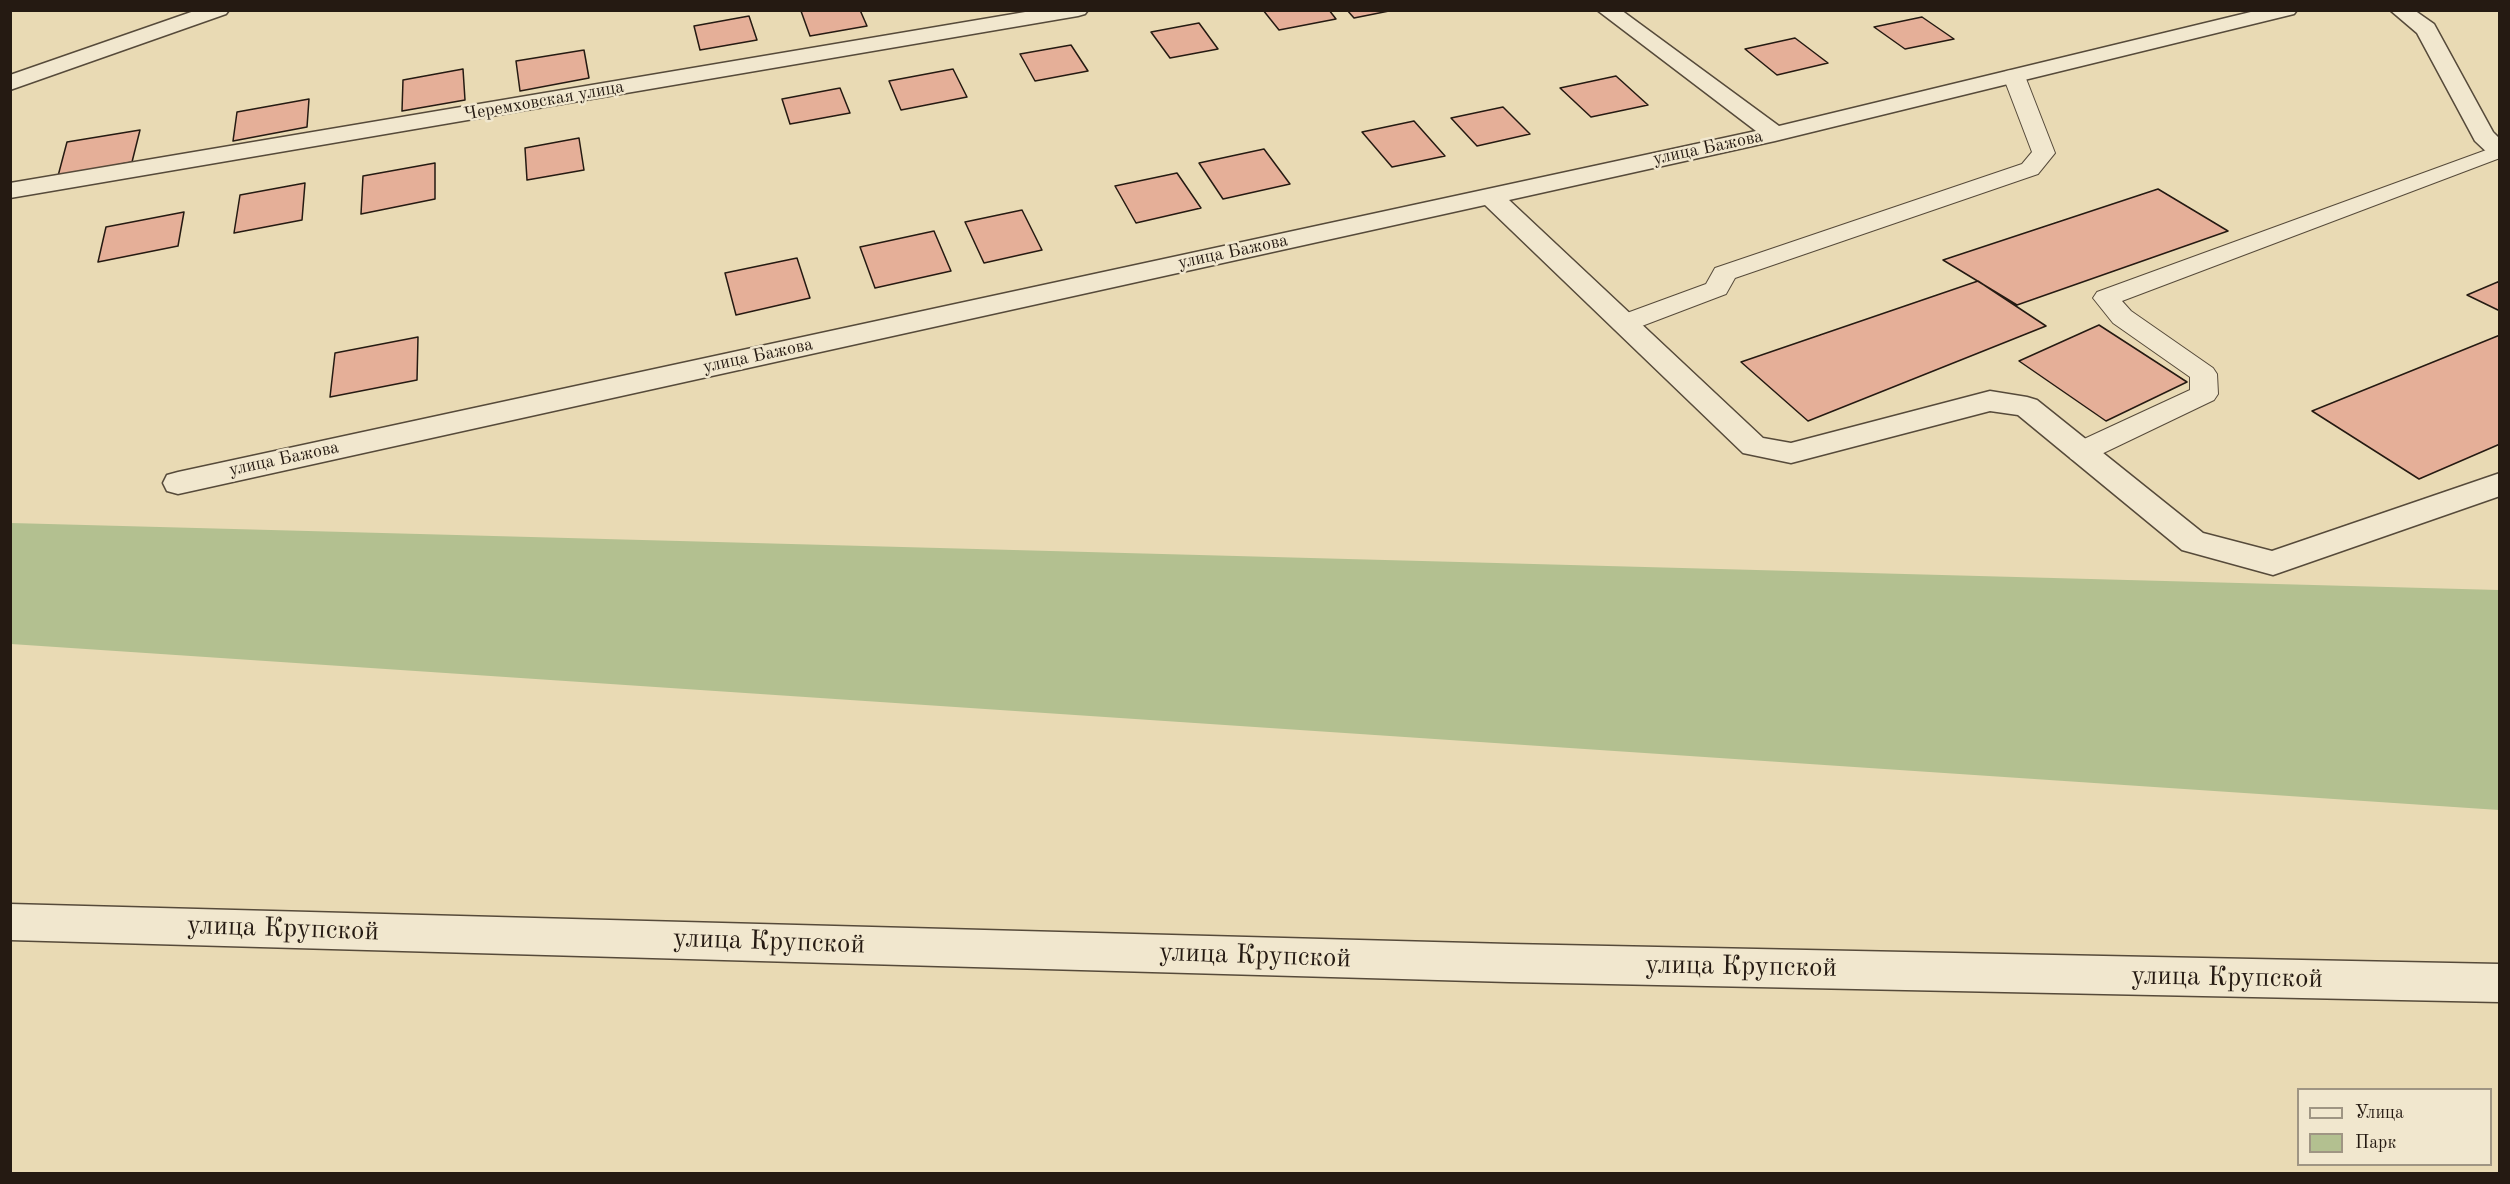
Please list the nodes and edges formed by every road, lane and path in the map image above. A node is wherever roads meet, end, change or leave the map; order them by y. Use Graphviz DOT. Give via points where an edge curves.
graph roads {
  1 [pos="219,10"];
  2 [pos="1078,10"];
  3 [pos="1607,10"];
  4 [pos="2286,10"];
  5 [pos="2400,10"];
  6 [pos="2014,76"];
  7 [pos="10,83"];
  8 [pos="1775,134"];
  9 [pos="2499,152"];
  10 [pos="10,191"];
  11 [pos="1491,195"];
  12 [pos="1625,323"];
  13 [pos="2081,452"];
  14 [pos="177,483"];
  15 [pos="2499,484"];
  16 [pos="10,922"];
  17 [pos="2499,983"];
  1 -- 7 [label="street"];
  2 -- 10 [label="street, Черемховская улица"];
  3 -- 8 [label="street"];
  4 -- 6 [label="street, улица Бажова"];
  5 -- 9 [label="street" via="2426,29 2483,136"];
  6 -- 8 [label="street, улица Бажова"];
  6 -- 12 [label="lane" via="2044,153 2030,169 1724,273 1717,288"];
  8 -- 11 [label="street, улица Бажова"];
  9 -- 13 [label="lane" via="2106,298 2122,317 2202,374 2204,394"];
  11 -- 12 [label="street"];
  11 -- 14 [label="street, улица Бажова"];
  12 -- 13 [label="street" via="1754,446 1791,453 1990,401 2027,407"];
  13 -- 15 [label="street" via="2193,542 2273,563"];
  16 -- 17 [label="street, улица Крупской" via="1509,963"];
}
